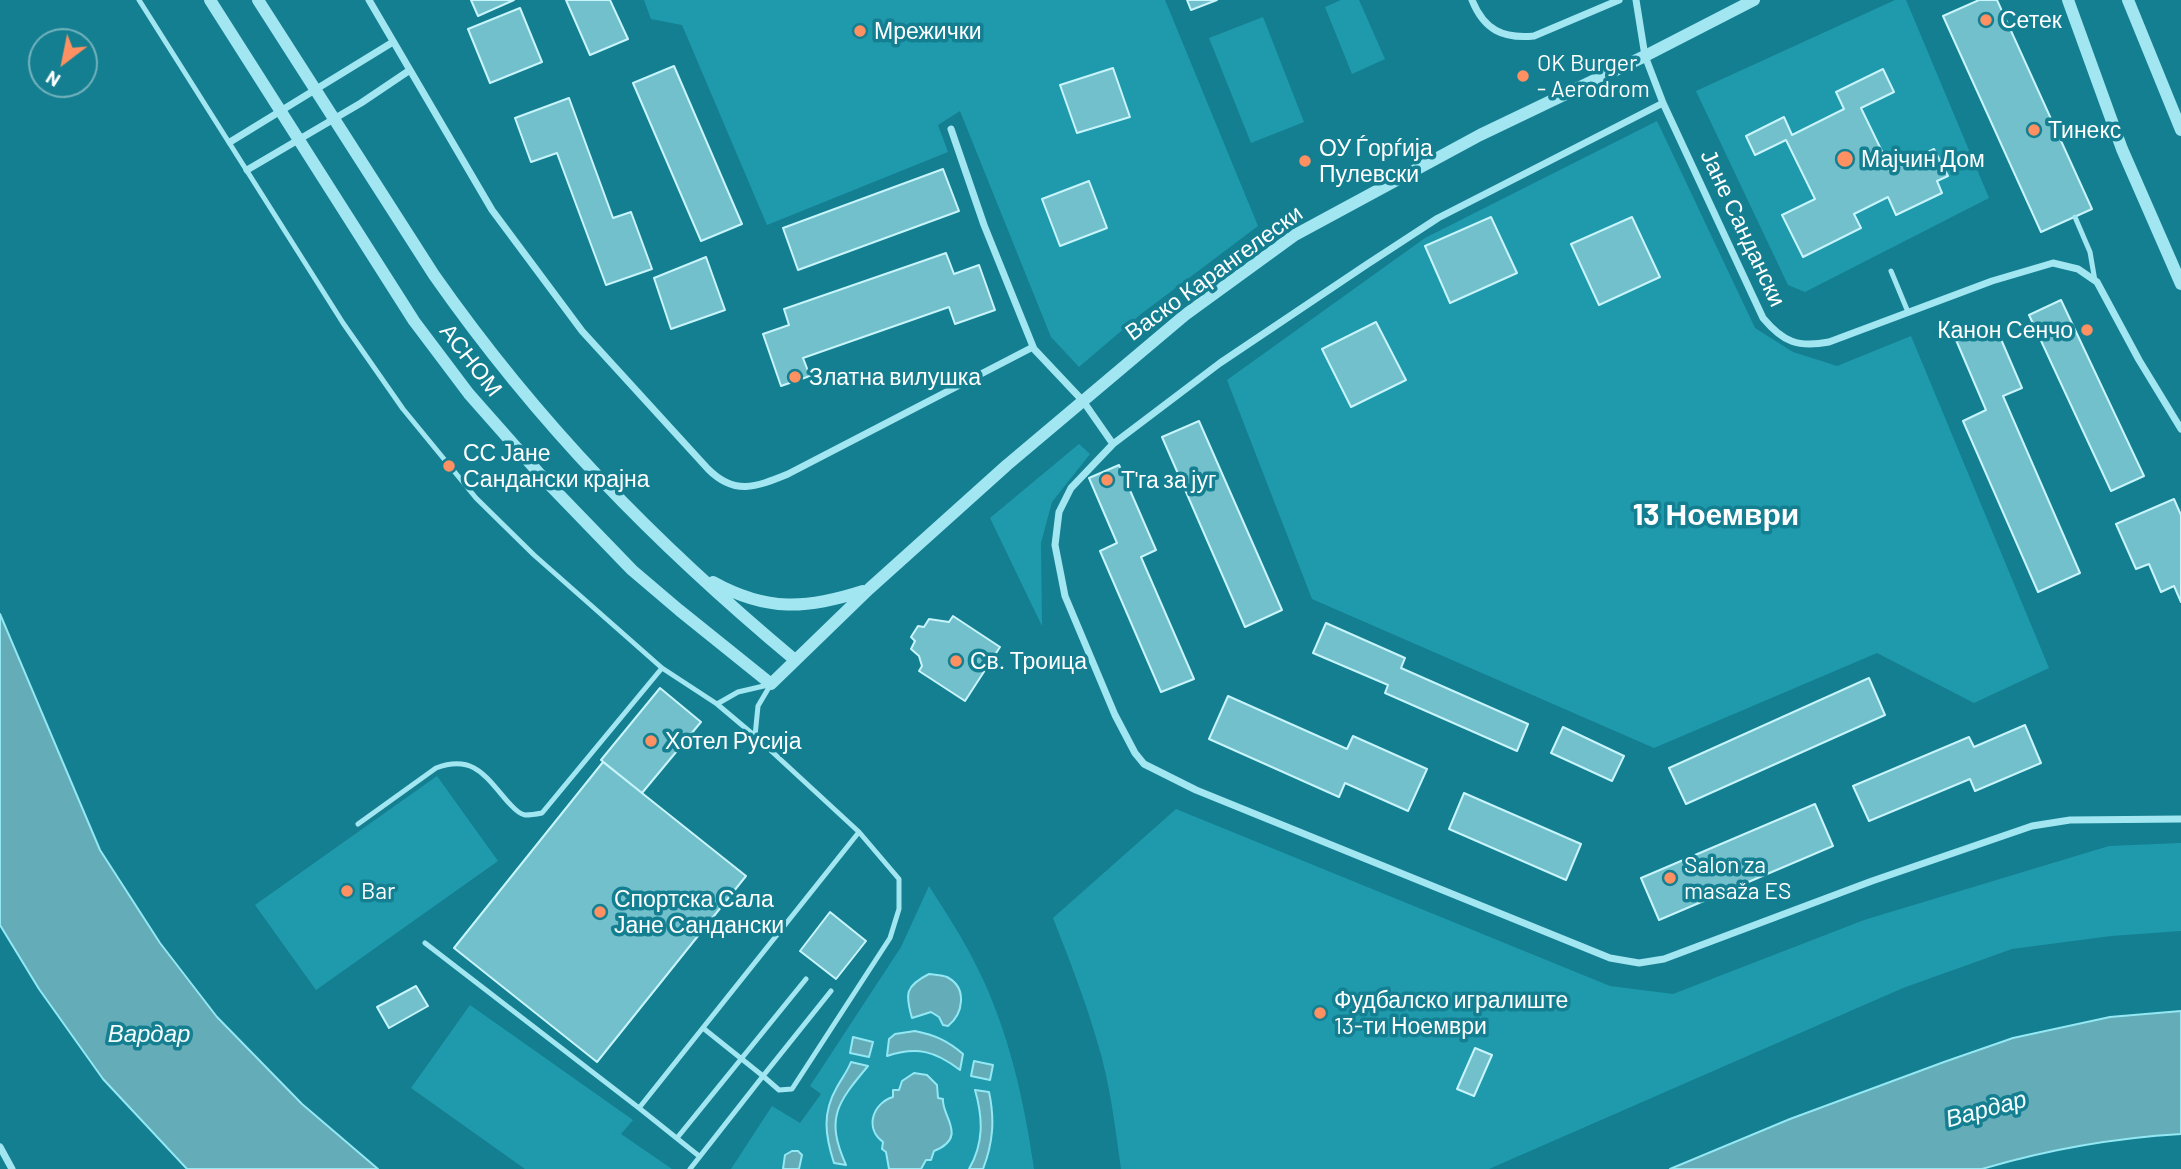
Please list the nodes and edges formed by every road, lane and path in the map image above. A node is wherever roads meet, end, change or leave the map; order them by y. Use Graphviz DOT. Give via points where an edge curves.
graph roads {
  1 [pos="139,0"];
  2 [pos="211,0"];
  3 [pos="258,0"];
  4 [pos="369,0"];
  5 [pos="1472,0"];
  6 [pos="1619,0"];
  7 [pos="1636,0"];
  8 [pos="1754,0"];
  9 [pos="2068,0"];
  10 [pos="2128,0"];
  11 [pos="393,42"];
  12 [pos="1645,56"];
  13 [pos="410,70"];
  14 [pos="316,90"];
  15 [pos="1663,103"];
  16 [pos="281,113"];
  17 [pos="335,119"];
  18 [pos="951,129"];
  19 [pos="2181,130"];
  20 [pos="298,141"];
  21 [pos="230,142"];
  22 [pos="247,170"];
  23 [pos="2075,217"];
  24 [pos="1891,271"];
  25 [pos="2095,281"];
  26 [pos="2181,284"];
  27 [pos="1908,312"];
  28 [pos="1033,347"];
  29 [pos="1083,401"];
  30 [pos="2181,429"];
  31 [pos="1113,444"];
  32 [pos="686,565"];
  33 [pos="869,589"];
  34 [pos="795,660"];
  35 [pos="662,668"];
  36 [pos="771,684"];
  37 [pos="717,704"];
  38 [pos="755,736"];
  39 [pos="2181,819"];
  40 [pos="358,824"];
  41 [pos="859,832"];
  42 [pos="425,943"];
  43 [pos="806,979"];
  44 [pos="831,992"];
  45 [pos="703,1028"];
  46 [pos="740,1058"];
  47 [pos="763,1076"];
  48 [pos="639,1108"];
  49 [pos="677,1138"];
  50 [pos="0,1147"];
  51 [pos="699,1156"];
  52 [pos="12,1169"];
  53 [pos="690,1169"];
  1 -- 21 [label="lane"];
  2 -- 16 [label="street, АСНОМ"];
  3 -- 14 [label="street, АСНОМ"];
  4 -- 11 [label="street"];
  5 -- 6 [label="street" via="1494,32 1520,37 1534,36"];
  7 -- 12 [label="street, Јане Сандански"];
  8 -- 12 [label="street, Васко Карангелески"];
  9 -- 26 [label="street" via="2122,149"];
  10 -- 19 [label="street"];
  11 -- 13 [label="street"];
  11 -- 14 [label="street"];
  12 -- 15 [label="street, Јане Сандански"];
  12 -- 29 [label="street, Васко Карангелески" via="1480,135 1295,235 1185,315"];
  13 -- 17 [label="street"];
  13 -- 28 [label="street" via="492,209 582,331 708,469 730,486 759,484 788,474"];
  14 -- 16 [label="street"];
  14 -- 17 [label="street, АСНОМ"];
  15 -- 27 [label="street, Јане Сандански" via="1763,318 1778,335 1793,343 1829,342"];
  15 -- 31 [label="street" via="1438,218 1220,363"];
  16 -- 20 [label="street, АСНОМ"];
  16 -- 21 [label="street"];
  17 -- 20 [label="street"];
  17 -- 32 [label="street, АСНОМ" via="427,264 503,368 575,453"];
  18 -- 28 [label="street"];
  20 -- 22 [label="street"];
  20 -- 36 [label="street, АСНОМ" via="414,321 504,435 632,569"];
  21 -- 22 [label="lane"];
  22 -- 35 [label="lane" via="342,324 434,450 534,555"];
  23 -- 25 [label="lane" via="2090,252"];
  24 -- 27 [label="lane"];
  25 -- 27 [label="street, Јане Сандански" via="2078,268 2053,263"];
  25 -- 30 [label="street"];
  28 -- 29 [label="street"];
  29 -- 31 [label="street"];
  29 -- 33 [label="street, Васко Карангелески"];
  31 -- 39 [label="street" via="1071,488 1059,512 1055,545 1065,596 1115,715 1144,764 1196,790 1610,958 1639,963 1664,959 2032,826 2070,820"];
  32 -- 33 [label="street" via="733,592 788,606"];
  32 -- 34 [label="street, АСНОМ"];
  33 -- 34 [label="street, Васко Карангелески"];
  34 -- 36 [label="street, Васко Карангелески"];
  35 -- 37 [label="lane"];
  35 -- 40 [label="lane" via="542,813 525,815 515,810 480,770 449,763"];
  36 -- 37 [label="lane" via="738,692"];
  36 -- 38 [label="lane" via="758,706"];
  37 -- 38 [label="lane"];
  38 -- 41 [label="lane"];
  41 -- 45 [label="lane"];
  41 -- 47 [label="lane" via="899,879 899,909 890,938 792,1089 779,1090"];
  42 -- 48 [label="lane"];
  43 -- 46 [label="lane"];
  44 -- 47 [label="lane"];
  45 -- 46 [label="lane"];
  45 -- 48 [label="lane"];
  46 -- 47 [label="lane"];
  46 -- 49 [label="lane"];
  47 -- 51 [label="lane"];
  48 -- 49 [label="lane"];
  49 -- 51 [label="lane"];
  50 -- 52 [label="street"];
  51 -- 53 [label="lane"];
}
